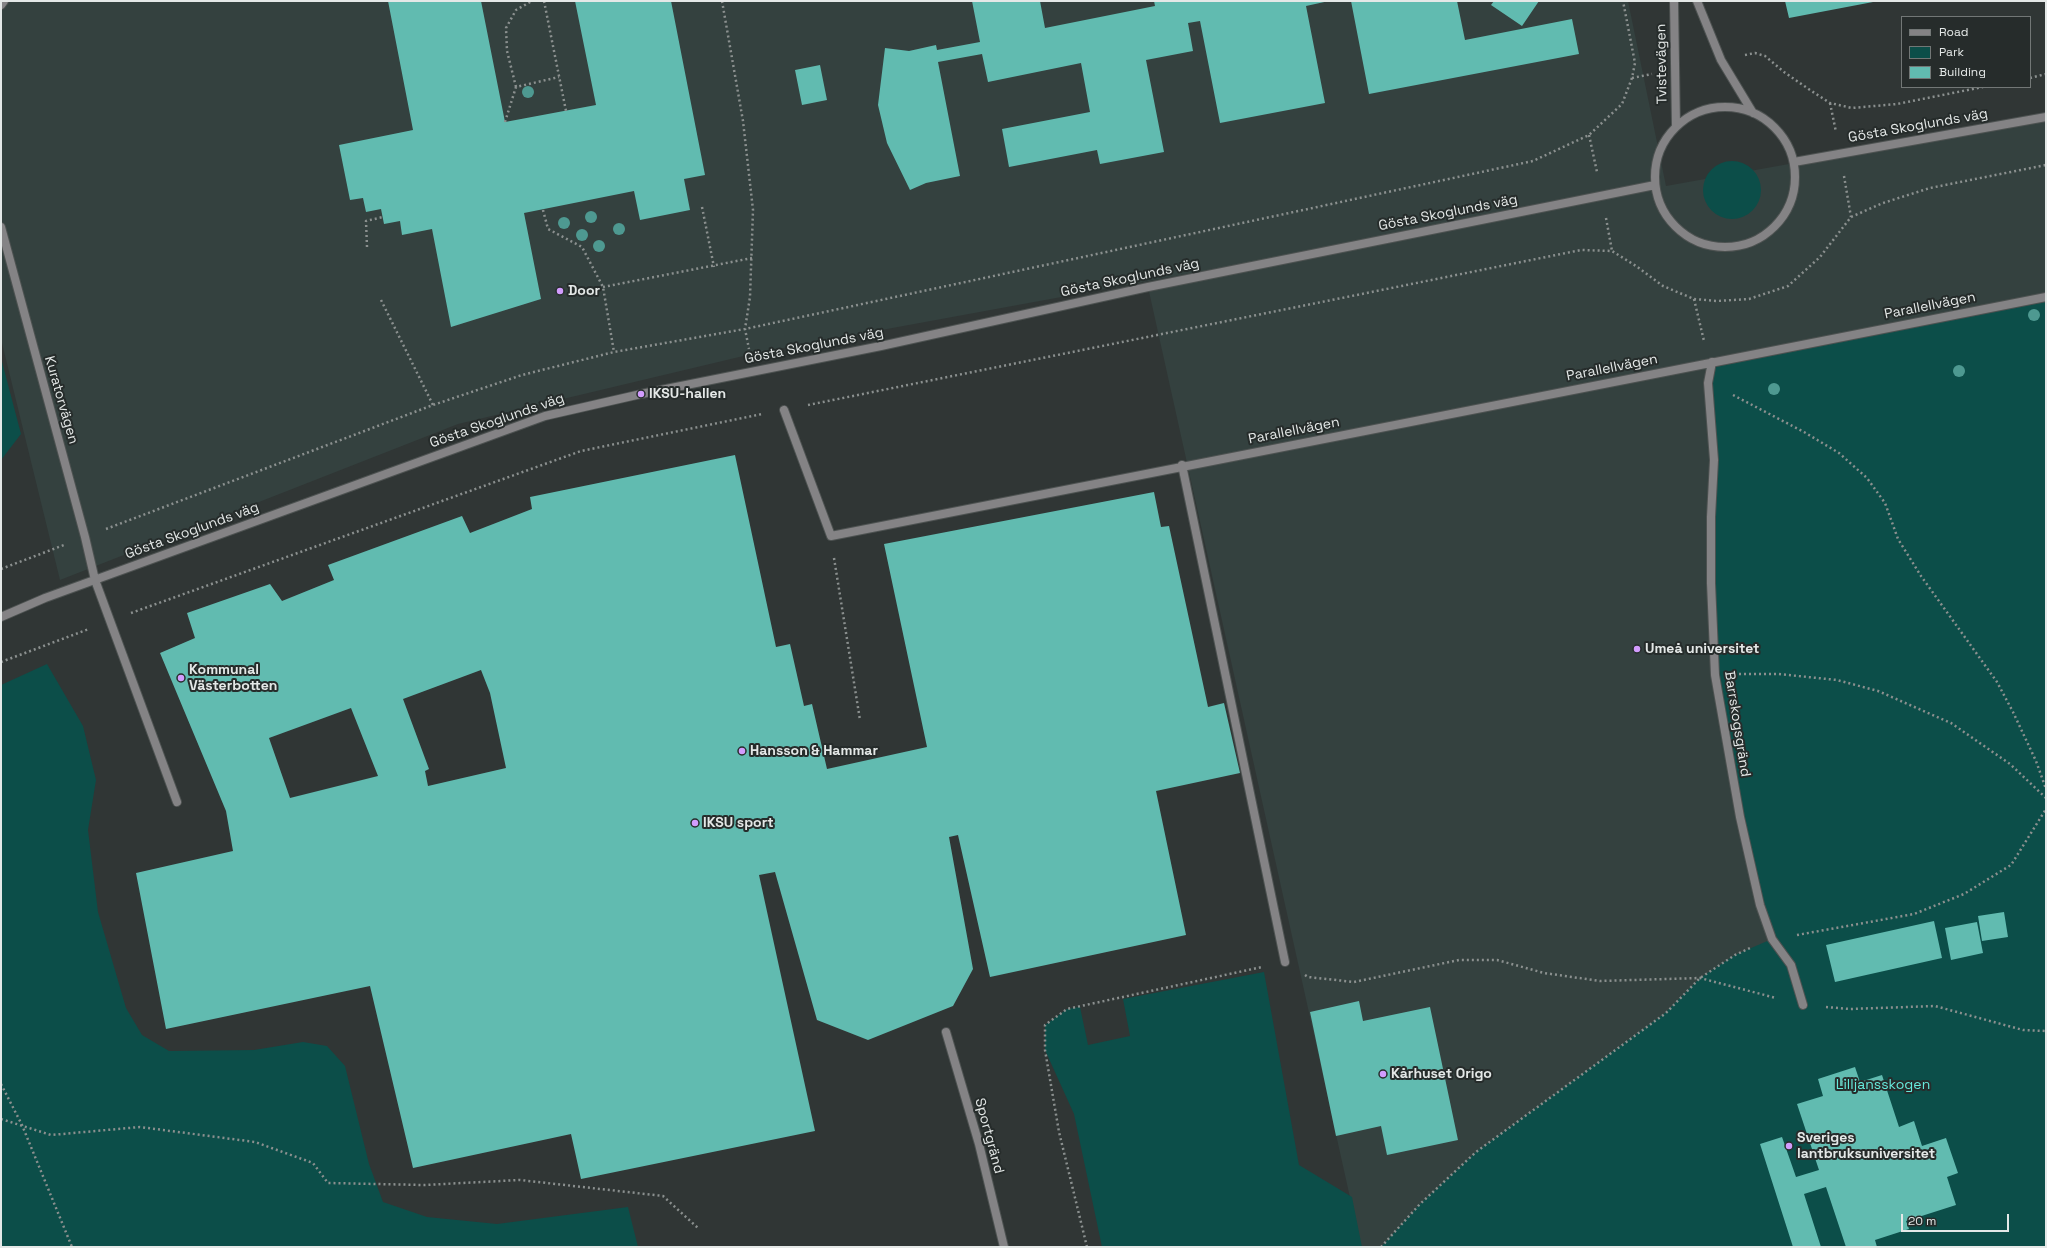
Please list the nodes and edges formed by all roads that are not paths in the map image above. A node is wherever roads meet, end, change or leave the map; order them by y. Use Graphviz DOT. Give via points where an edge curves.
graph roads {
  1 [pos="4,1"];
  2 [pos="1674,1"];
  3 [pos="1696,1"];
  4 [pos="1,5"];
  5 [pos="1754,113"];
  6 [pos="2046,117"];
  7 [pos="1676,126"];
  8 [pos="1794,162"];
  9 [pos="1656,185"];
  10 [pos="1,227"];
  11 [pos="2046,297"];
  12 [pos="1712,362"];
  13 [pos="784,410"];
  14 [pos="1182,466"];
  15 [pos="95,580"];
  16 [pos="1,617"];
  17 [pos="177,802"];
  18 [pos="1286,962"];
  19 [pos="1803,1005"];
  20 [pos="946,1032"];
  21 [pos="1004,1247"];
  1 -- 4 [label="street"];
  2 -- 7 [label="street, Tvistevägen"];
  3 -- 5 [label="street" via="1721,60"];
  5 -- 7 [label="street" via="1732,108 1708,110"];
  5 -- 8 [label="street" via="1779,131"];
  6 -- 8 [label="street, Gösta Skoglunds väg"];
  7 -- 9 [label="street" via="1660,150 1655,169"];
  8 -- 9 [label="street" via="1794,191 1785,213 1774,227 1751,242 1726,247 1696,240 1673,224 1661,205"];
  9 -- 15 [label="street, Gösta Skoglunds väg" via="1148,287 881,346 588,405 545,416"];
  10 -- 15 [label="street, Kuratorvägen"];
  11 -- 12 [label="street, Parallellvägen"];
  12 -- 14 [label="street, Parallellvägen"];
  12 -- 19 [label="street, Barrskogsgränd" via="1708,383 1714,460 1711,583 1715,675 1740,817 1760,905 1772,940 1791,965"];
  13 -- 14 [label="street, Parallellvägen" via="831,536"];
  14 -- 18 [label="street"];
  15 -- 16 [label="street, Gösta Skoglunds väg"];
  15 -- 17 [label="street, Kuratorvägen"];
  20 -- 21 [label="street, Sportgränd" via="980,1144"];
}
